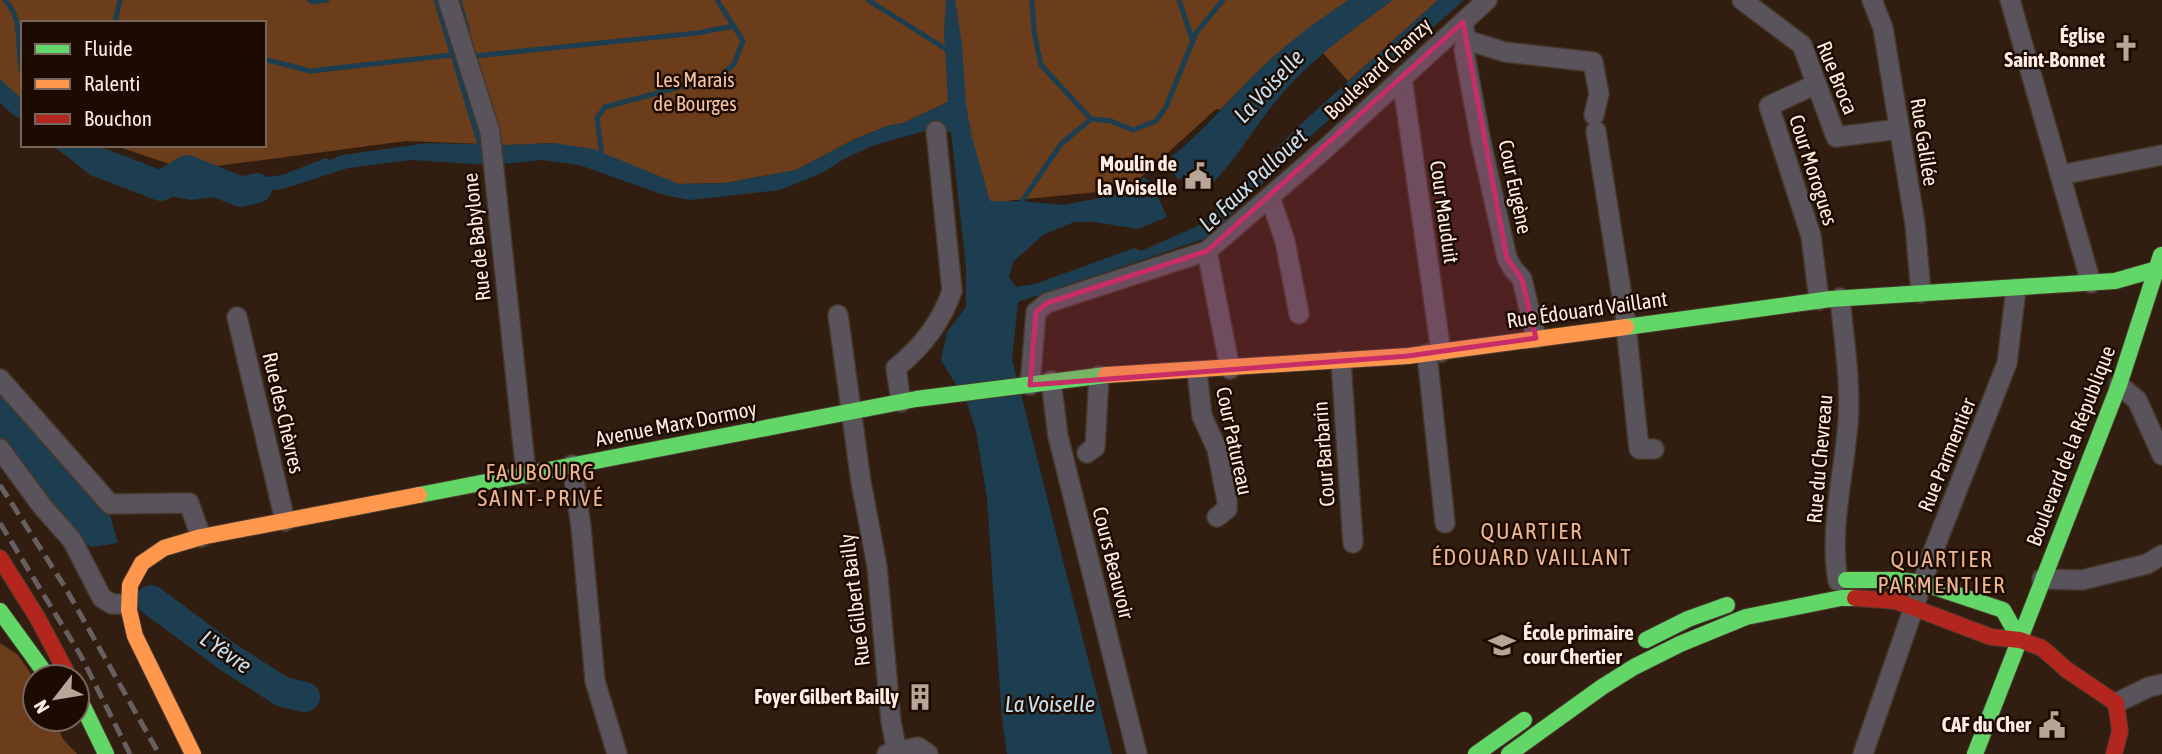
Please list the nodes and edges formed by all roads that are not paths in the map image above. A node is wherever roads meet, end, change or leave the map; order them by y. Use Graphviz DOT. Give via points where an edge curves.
graph roads {
  1 [pos="448,0"];
  2 [pos="1487,0"];
  3 [pos="1742,0"];
  4 [pos="1872,0"];
  5 [pos="2010,0"];
  6 [pos="1464,31"];
  7 [pos="1402,78"];
  8 [pos="1816,84"];
  9 [pos="1899,129"];
  10 [pos="936,131"];
  11 [pos="2162,155"];
  12 [pos="2060,175"];
  13 [pos="1270,197"];
  14 [pos="1208,251"];
  15 [pos="2159,261"];
  16 [pos="2091,283"];
  17 [pos="2016,289"];
  18 [pos="1921,293"];
  19 [pos="1840,298"];
  20 [pos="1819,300"];
  21 [pos="1624,312"];
  22 [pos="838,314"];
  23 [pos="1300,314"];
  24 [pos="237,317"];
  25 [pos="1536,338"];
  26 [pos="1434,353"];
  27 [pos="1341,361"];
  28 [pos="1230,369"];
  29 [pos="1197,371"];
  30 [pos="1098,376"];
  31 [pos="0,379"];
  32 [pos="1051,381"];
  33 [pos="1026,385"];
  34 [pos="2119,385"];
  35 [pos="901,402"];
  36 [pos="851,412"];
  37 [pos="0,449"];
  38 [pos="1654,449"];
  39 [pos="1087,453"];
  40 [pos="2162,455"];
  41 [pos="572,466"];
  42 [pos="526,474"];
  43 [pos="1217,517"];
  44 [pos="285,521"];
  45 [pos="1445,523"];
  46 [pos="201,537"];
  47 [pos="1353,544"];
  48 [pos="2162,555"];
  49 [pos="0,558"];
  50 [pos="0,574"];
  51 [pos="2042,579"];
  52 [pos="1832,581"];
  53 [pos="1922,583"];
  54 [pos="1744,599"];
  55 [pos="127,604"];
  56 [pos="1914,608"];
  57 [pos="0,611"];
  58 [pos="2020,640"];
  59 [pos="1626,651"];
  60 [pos="38,663"];
  61 [pos="59,663"];
  62 [pos="61,663"];
  63 [pos="2162,684"];
  64 [pos="2116,703"];
  65 [pos="1536,712"];
  66 [pos="91,723"];
  67 [pos="90,733"];
  68 [pos="892,753"];
  69 [pos="106,754"];
  70 [pos="193,754"];
  71 [pos="617,754"];
  72 [pos="928,754"];
  73 [pos="1138,754"];
  74 [pos="1476,754"];
  75 [pos="1509,754"];
  76 [pos="1863,754"];
  77 [pos="1975,754"];
  78 [pos="2114,754"];
  1 -- 42 [label="street, Rue de Babylone" via="490,132"];
  2 -- 6 [label="street, Boulevard Chanzy"];
  3 -- 8 [label="street, Rue Broca" via="1802,45"];
  4 -- 9 [label="street, Rue Galilée" via="1883,28"];
  5 -- 12 [label="street"];
  6 -- 7 [label="street, Boulevard Chanzy"];
  6 -- 21 [label="street" via="1505,52 1593,62 1599,94 1595,123"];
  6 -- 25 [label="street, Cour Eugène" via="1481,142 1507,257 1522,279"];
  7 -- 13 [label="street, Boulevard Chanzy"];
  7 -- 26 [label="street, Cour Mauduit"];
  8 -- 9 [label="street, Rue Broca" via="1836,137"];
  8 -- 20 [label="street, Cour Morogues" via="1769,106 1811,236"];
  9 -- 18 [label="street, Rue Galilée"];
  10 -- 35 [label="street" via="952,291 945,313 915,354 896,368"];
  11 -- 12 [label="street"];
  12 -- 16 [label="street"];
  13 -- 14 [label="street, Boulevard Chanzy"];
  13 -- 23 [label="street" via="1285,241"];
  14 -- 28 [label="street"];
  14 -- 33 [label="street, Boulevard Chanzy" via="1047,303 1036,312"];
  15 -- 16 [label="street, Rue Édouard Vaillant" via="2115,281"];
  15 -- 34 [label="street, Boulevard de la République"];
  16 -- 17 [label="street, Rue Édouard Vaillant"];
  17 -- 18 [label="street, Rue Édouard Vaillant"];
  17 -- 53 [label="street, Rue Parmentier" via="2007,363"];
  18 -- 19 [label="street, Rue Édouard Vaillant"];
  19 -- 20 [label="street, Rue Édouard Vaillant"];
  19 -- 52 [label="street, Rue du Chevreau" via="1848,409"];
  20 -- 21 [label="street, Rue Édouard Vaillant"];
  21 -- 25 [label="street, Rue Édouard Vaillant"];
  21 -- 38 [label="street" via="1639,449"];
  22 -- 36 [label="street, Rue Gilbert Bailly"];
  24 -- 44 [label="street, Rue des Chèvres"];
  25 -- 26 [label="street, Rue Édouard Vaillant"];
  26 -- 27 [label="street, Rue Édouard Vaillant"];
  26 -- 45 [label="street, Cour Mauduit"];
  27 -- 28 [label="street, Rue Édouard Vaillant"];
  27 -- 47 [label="street, Cour Barbarin"];
  28 -- 29 [label="street, Rue Édouard Vaillant"];
  29 -- 30 [label="street, Rue Édouard Vaillant"];
  29 -- 43 [label="street, Cour Patureau" via="1202,416 1216,449 1227,501 1227,509"];
  30 -- 32 [label="street, Rue Édouard Vaillant"];
  30 -- 39 [label="street" via="1095,447"];
  31 -- 46 [label="street" via="110,505 190,503"];
  32 -- 33 [label="street, Rue Édouard Vaillant"];
  32 -- 73 [label="street, Cours Beauvoir" via="1058,436"];
  33 -- 35 [label="street, Avenue Marx Dormoy"];
  34 -- 40 [label="street" via="2137,400"];
  34 -- 51 [label="street, Boulevard de la République"];
  35 -- 36 [label="street, Avenue Marx Dormoy"];
  36 -- 41 [label="street, Avenue Marx Dormoy"];
  36 -- 68 [label="street, Rue Gilbert Bailly" via="877,566"];
  37 -- 55 [label="street" via="72,540 102,598"];
  41 -- 42 [label="street, Avenue Marx Dormoy"];
  41 -- 71 [label="street" via="595,681"];
  42 -- 44 [label="street, Avenue Marx Dormoy"];
  44 -- 46 [label="street, Avenue Marx Dormoy"];
  46 -- 55 [label="street, Avenue Marx Dormoy" via="162,548 138,567 131,578"];
  48 -- 51 [label="street" via="2147,565 2081,580"];
  49 -- 62 [label="street"];
  50 -- 61 [label="street"];
  51 -- 58 [label="street, Boulevard de la République"];
  52 -- 53 [label="street"];
  53 -- 56 [label="street, Rue Parmentier"];
  53 -- 58 [label="street" via="2003,610"];
  54 -- 59 [label="street" via="1688,619"];
  55 -- 70 [label="street" via="135,636"];
  56 -- 58 [label="street" via="1991,637"];
  56 -- 75 [label="street" via="1896,601 1841,598 1746,617 1634,667"];
  56 -- 76 [label="street, Rue Parmentier"];
  57 -- 60 [label="street"];
  58 -- 64 [label="street" via="2042,648"];
  58 -- 77 [label="street, Boulevard de la République"];
  63 -- 64 [label="street"];
  64 -- 78 [label="street" via="2120,731"];
  65 -- 74 [label="street"];
  66 -- 69 [label="street"];
  67 -- 69 [label="street"];
  68 -- 72 [label="street, Rue Gilbert Bailly" via="918,747"];
}
